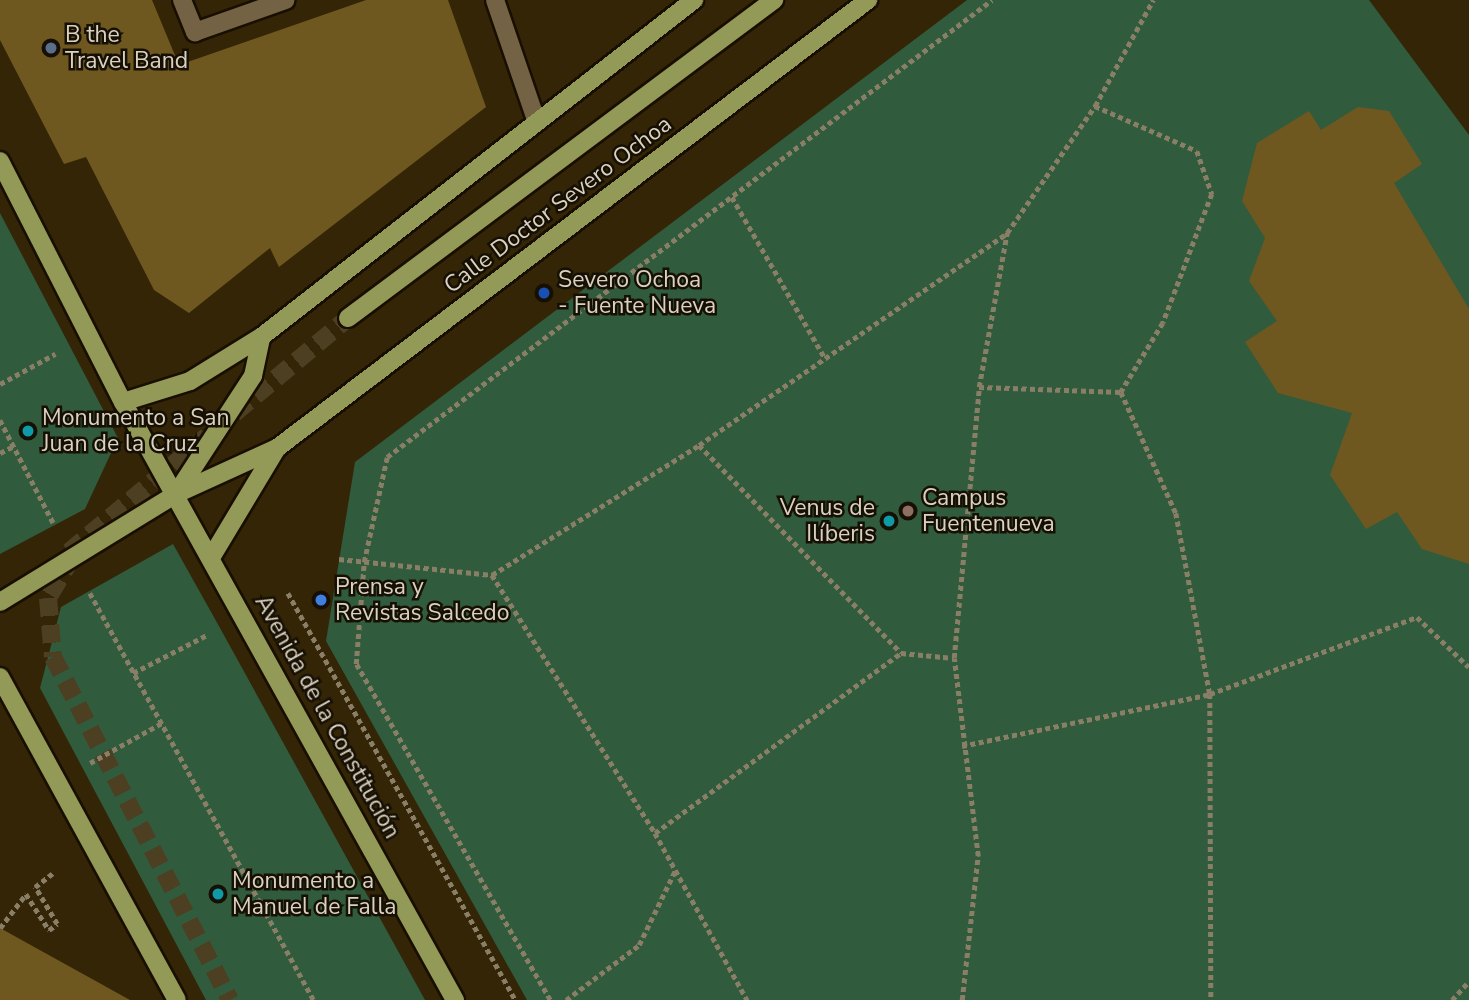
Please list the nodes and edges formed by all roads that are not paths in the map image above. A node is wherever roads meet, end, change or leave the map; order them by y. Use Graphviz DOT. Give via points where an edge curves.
graph roads {
  1 [pos="182,0"];
  2 [pos="286,0"];
  3 [pos="495,0"];
  4 [pos="694,0"];
  5 [pos="774,0"];
  6 [pos="868,0"];
  7 [pos="536,121"];
  8 [pos="0,160"];
  9 [pos="348,318"];
  10 [pos="261,337"];
  11 [pos="123,402"];
  12 [pos="278,448"];
  13 [pos="176,494"];
  14 [pos="212,556"];
  15 [pos="0,602"];
  16 [pos="0,677"];
  17 [pos="177,1000"];
  18 [pos="455,1000"];
  1 -- 2 [label="street" via="195,32"];
  3 -- 7 [label="street"];
  4 -- 7 [label="main road"];
  5 -- 9 [label="main road, Calle Doctor Severo Ochoa"];
  6 -- 12 [label="main road, Calle Doctor Severo Ochoa"];
  7 -- 10 [label="main road"];
  8 -- 11 [label="main road, Avenida de la Constitución"];
  10 -- 11 [label="main road" via="190,381"];
  10 -- 13 [label="main road" via="253,376"];
  11 -- 13 [label="main road, Avenida de la Constitución"];
  12 -- 13 [label="main road, Calle Doctor Severo Ochoa"];
  12 -- 14 [label="main road, Calle Doctor Severo Ochoa"];
  13 -- 14 [label="main road, Avenida de la Constitución"];
  13 -- 15 [label="main road"];
  14 -- 18 [label="main road, Avenida de la Constitución"];
  16 -- 17 [label="main road"];
}
